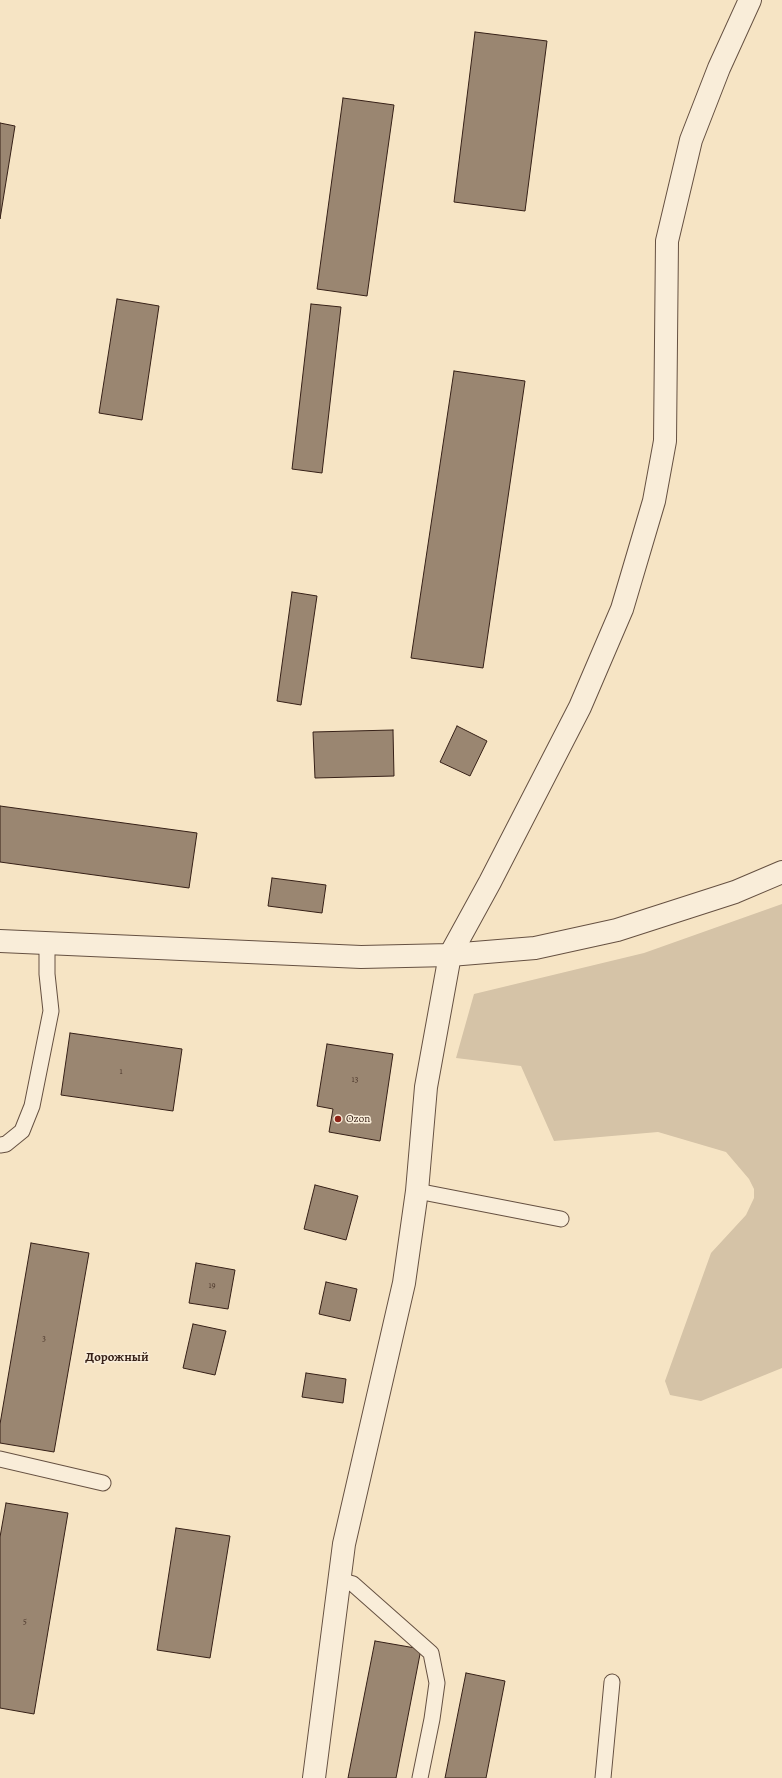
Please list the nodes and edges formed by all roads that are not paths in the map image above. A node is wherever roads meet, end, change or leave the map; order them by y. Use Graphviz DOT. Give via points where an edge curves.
graph roads {
  1 [pos="750,0"];
  2 [pos="782,872"];
  3 [pos="0,941"];
  4 [pos="47,943"];
  5 [pos="450,955"];
  6 [pos="0,1145"];
  7 [pos="417,1191"];
  8 [pos="561,1219"];
  9 [pos="0,1459"];
  10 [pos="103,1483"];
  11 [pos="339,1580"];
  12 [pos="612,1682"];
  13 [pos="314,1778"];
  14 [pos="420,1778"];
  15 [pos="603,1778"];
  1 -- 5 [label="street" via="719,68 691,140 667,241 665,441 654,501 622,609 580,707"];
  2 -- 5 [label="street" via="734,892 617,930 535,948"];
  3 -- 4 [label="street"];
  4 -- 5 [label="street" via="361,957"];
  4 -- 6 [label="lane" via="51,1011 32,1106 22,1131 6,1144"];
  5 -- 7 [label="street" via="426,1086"];
  7 -- 8 [label="lane"];
  7 -- 11 [label="street" via="404,1283 344,1544"];
  9 -- 10 [label="lane"];
  11 -- 13 [label="street"];
  11 -- 14 [label="lane" via="354,1584 431,1653 437,1683"];
  12 -- 15 [label="lane"];
}
